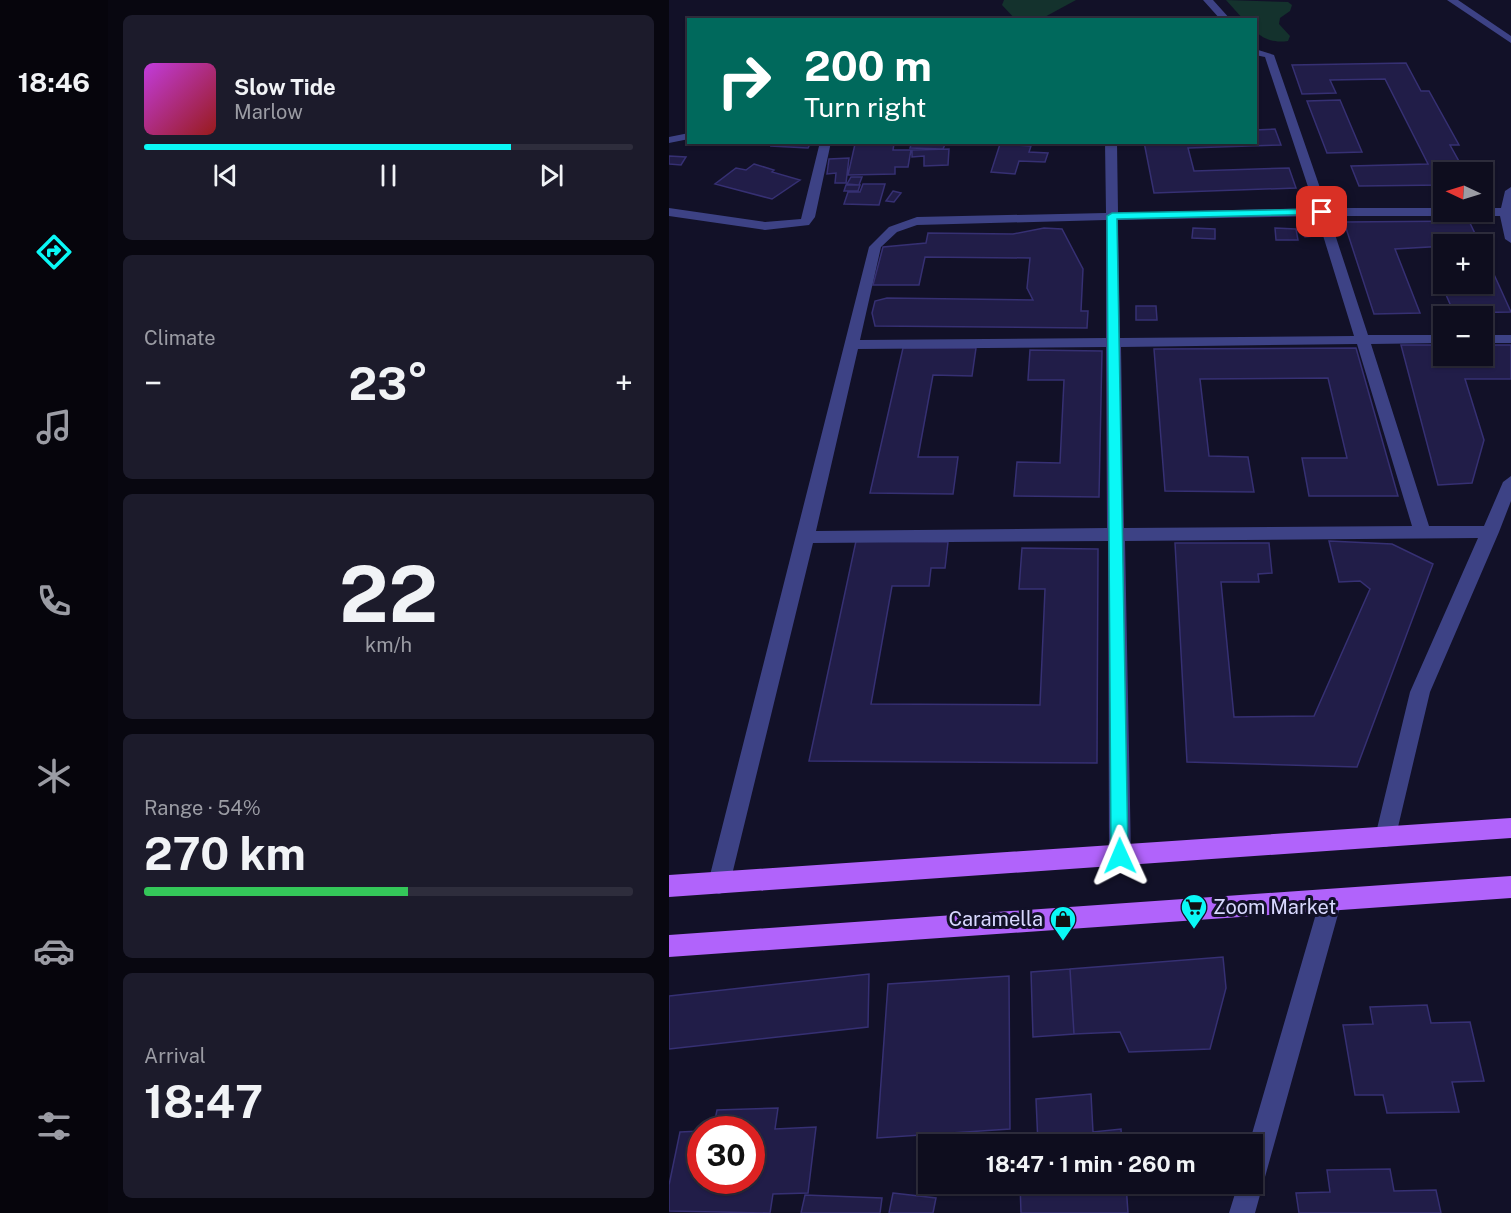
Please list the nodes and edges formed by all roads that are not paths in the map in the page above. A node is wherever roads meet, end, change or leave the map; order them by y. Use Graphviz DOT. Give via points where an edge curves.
graph roads {
  1 [pos="1208,0"];
  2 [pos="1452,0"];
  3 [pos="1225,18"];
  4 [pos="1511,40"];
  5 [pos="1257,53"];
  6 [pos="687,136"];
  7 [pos="669,140"];
  8 [pos="826,144"];
  9 [pos="1111,144"];
  10 [pos="1511,191"];
  11 [pos="669,212"];
  12 [pos="1322,212"];
  13 [pos="1506,212"];
  14 [pos="1112,216"];
  15 [pos="1511,239"];
  16 [pos="1433,339"];
  17 [pos="1493,339"];
  18 [pos="1511,339"];
  19 [pos="1362,340"];
  20 [pos="1114,342"];
  21 [pos="852,345"];
  22 [pos="1511,482"];
  23 [pos="1491,532"];
  24 [pos="1116,533"];
  25 [pos="1423,534"];
  26 [pos="806,537"];
  27 [pos="1511,828"];
  28 [pos="1386,837"];
  29 [pos="1120,856"];
  30 [pos="719,883"];
  31 [pos="669,886"];
  32 [pos="1511,887"];
  33 [pos="1331,900"];
  34 [pos="669,946"];
  35 [pos="1263,1141"];
  36 [pos="1248,1194"];
  37 [pos="1242,1213"];
  1 -- 3 [label="street"];
  2 -- 4 [label="street"];
  5 -- 12 [label="street" via="1269,56"];
  6 -- 7 [label="street"];
  8 -- 11 [label="street" via="805,222 765,226"];
  9 -- 14 [label="street"];
  10 -- 13 [label="street"];
  12 -- 13 [label="street"];
  12 -- 14 [label="street"];
  12 -- 19 [label="street"];
  13 -- 15 [label="street"];
  14 -- 20 [label="street"];
  14 -- 21 [label="street" via="917,221 894,227 875,247"];
  16 -- 19 [label="street"];
  17 -- 18 [label="street"];
  19 -- 20 [label="street"];
  19 -- 25 [label="street"];
  20 -- 21 [label="street"];
  20 -- 24 [label="street"];
  21 -- 26 [label="street"];
  22 -- 23 [label="street"];
  23 -- 25 [label="street"];
  23 -- 28 [label="street" via="1420,692"];
  24 -- 25 [label="street"];
  24 -- 26 [label="street"];
  24 -- 29 [label="street"];
  26 -- 30 [label="street"];
  27 -- 28 [label="main road"];
  28 -- 29 [label="main road"];
  29 -- 30 [label="main road"];
  30 -- 31 [label="main road"];
  32 -- 33 [label="main road"];
  33 -- 34 [label="main road"];
  33 -- 35 [label="street"];
  36 -- 37 [label="street"];
}
